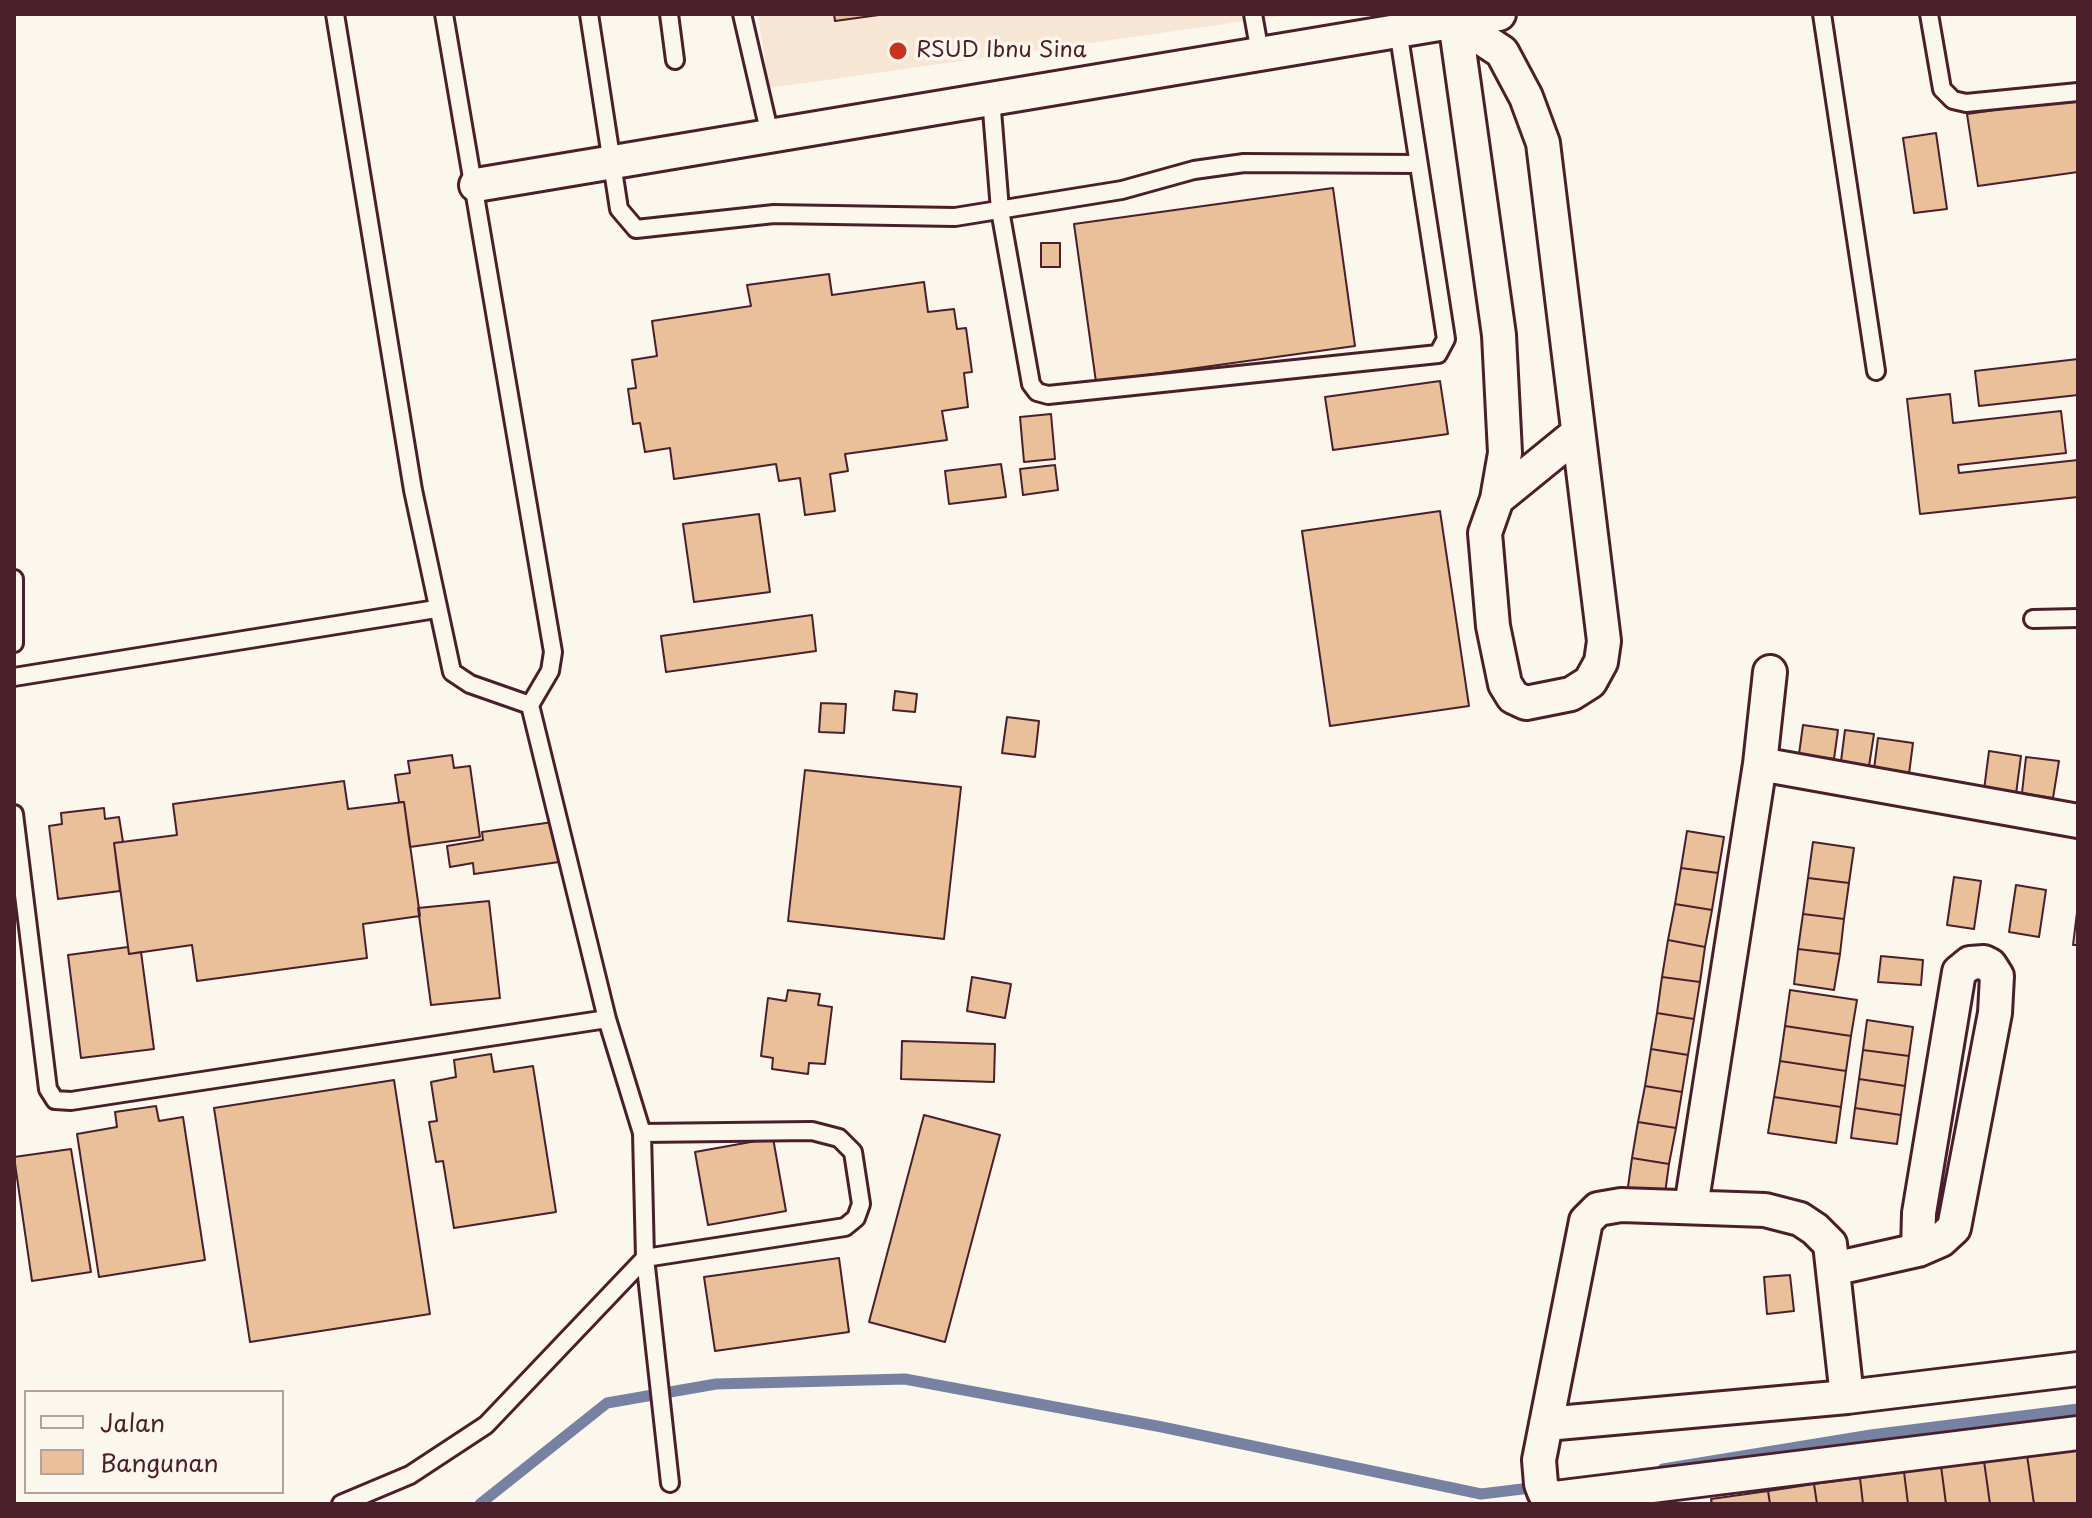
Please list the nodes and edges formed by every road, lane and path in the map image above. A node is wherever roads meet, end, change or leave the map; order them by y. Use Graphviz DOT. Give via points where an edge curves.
graph roads {
  1 [pos="335,14"];
  2 [pos="444,14"];
  3 [pos="589,14"];
  4 [pos="669,14"];
  5 [pos="742,14"];
  6 [pos="1253,14"];
  7 [pos="1499,14"];
  8 [pos="1822,14"];
  9 [pos="1929,14"];
  10 [pos="1455,21"];
  11 [pos="1398,30"];
  12 [pos="1260,53"];
  13 [pos="675,60"];
  14 [pos="2078,92"];
  15 [pos="991,98"];
  16 [pos="770,135"];
  17 [pos="613,161"];
  18 [pos="1418,164"];
  19 [pos="476,185"];
  20 [pos="1000,210"];
  21 [pos="1876,371"];
  22 [pos="1578,433"];
  23 [pos="1497,499"];
  24 [pos="14,579"];
  25 [pos="436,609"];
  26 [pos="2078,618"];
  27 [pos="2033,619"];
  28 [pos="14,643"];
  29 [pos="1770,672"];
  30 [pos="14,677"];
  31 [pos="530,705"];
  32 [pos="1760,764"];
  33 [pos="14,814"];
  34 [pos="2078,821"];
  35 [pos="607,1019"];
  36 [pos="642,1133"];
  37 [pos="1691,1207"];
  38 [pos="1918,1250"];
  39 [pos="645,1258"];
  40 [pos="1833,1269"];
  41 [pos="2078,1369"];
  42 [pos="1847,1397"];
  43 [pos="1546,1424"];
  44 [pos="2078,1433"];
  45 [pos="670,1483"];
  46 [pos="1704,1492"];
  47 [pos="341,1504"];
  1 -- 25 [label="lane"];
  2 -- 19 [label="lane"];
  3 -- 17 [label="lane"];
  4 -- 13 [label="lane"];
  5 -- 16 [label="lane"];
  6 -- 12 [label="lane"];
  7 -- 10 [label="street"];
  8 -- 21 [label="lane"];
  9 -- 14 [label="lane" via="1942,89 1953,100"];
  10 -- 11 [label="street"];
  10 -- 22 [label="street" via="1502,52 1543,143"];
  10 -- 23 [label="street" via="1499,335 1505,453"];
  11 -- 12 [label="street"];
  11 -- 18 [label="lane"];
  12 -- 15 [label="street"];
  15 -- 16 [label="street"];
  15 -- 20 [label="lane"];
  16 -- 17 [label="street"];
  17 -- 19 [label="street"];
  17 -- 20 [label="lane" via="619,209 636,229 774,214 955,217"];
  18 -- 20 [label="lane" via="1244,163"];
  18 -- 20 [label="lane" via="1446,339 1438,354 1048,395 1037,392 1031,384"];
  19 -- 31 [label="lane" via="553,652 550,671"];
  22 -- 23 [label="street"];
  22 -- 23 [label="street" via="1604,641 1590,682 1571,694 1526,703 1513,697 1505,684 1493,626 1485,533"];
  24 -- 28 [label="lane"];
  25 -- 30 [label="lane"];
  25 -- 31 [label="lane" via="452,672 470,684"];
  26 -- 27 [label="lane"];
  29 -- 32 [label="street"];
  31 -- 35 [label="lane"];
  32 -- 34 [label="street"];
  32 -- 37 [label="street"];
  33 -- 35 [label="lane" via="48,1089 55,1100"];
  35 -- 36 [label="lane"];
  36 -- 39 [label="lane"];
  36 -- 39 [label="lane" via="812,1131 839,1138 853,1152 861,1204 845,1227"];
  37 -- 40 [label="street" via="1765,1210 1800,1219 1830,1244"];
  37 -- 43 [label="street" via="1621,1205 1598,1209 1586,1221"];
  38 -- 38 [label="street" via="1919,1213 1959,972 1970,963 1984,962 1997,976 1995,1013 1966,1180 1954,1228"];
  38 -- 40 [label="street"];
  39 -- 45 [label="lane"];
  39 -- 47 [label="lane" via="486,1425 410,1475"];
  40 -- 42 [label="street"];
  41 -- 42 [label="street"];
  42 -- 43 [label="street"];
  43 -- 46 [label="street" via="1542,1484 1555,1498"];
  44 -- 46 [label="street"];
}
